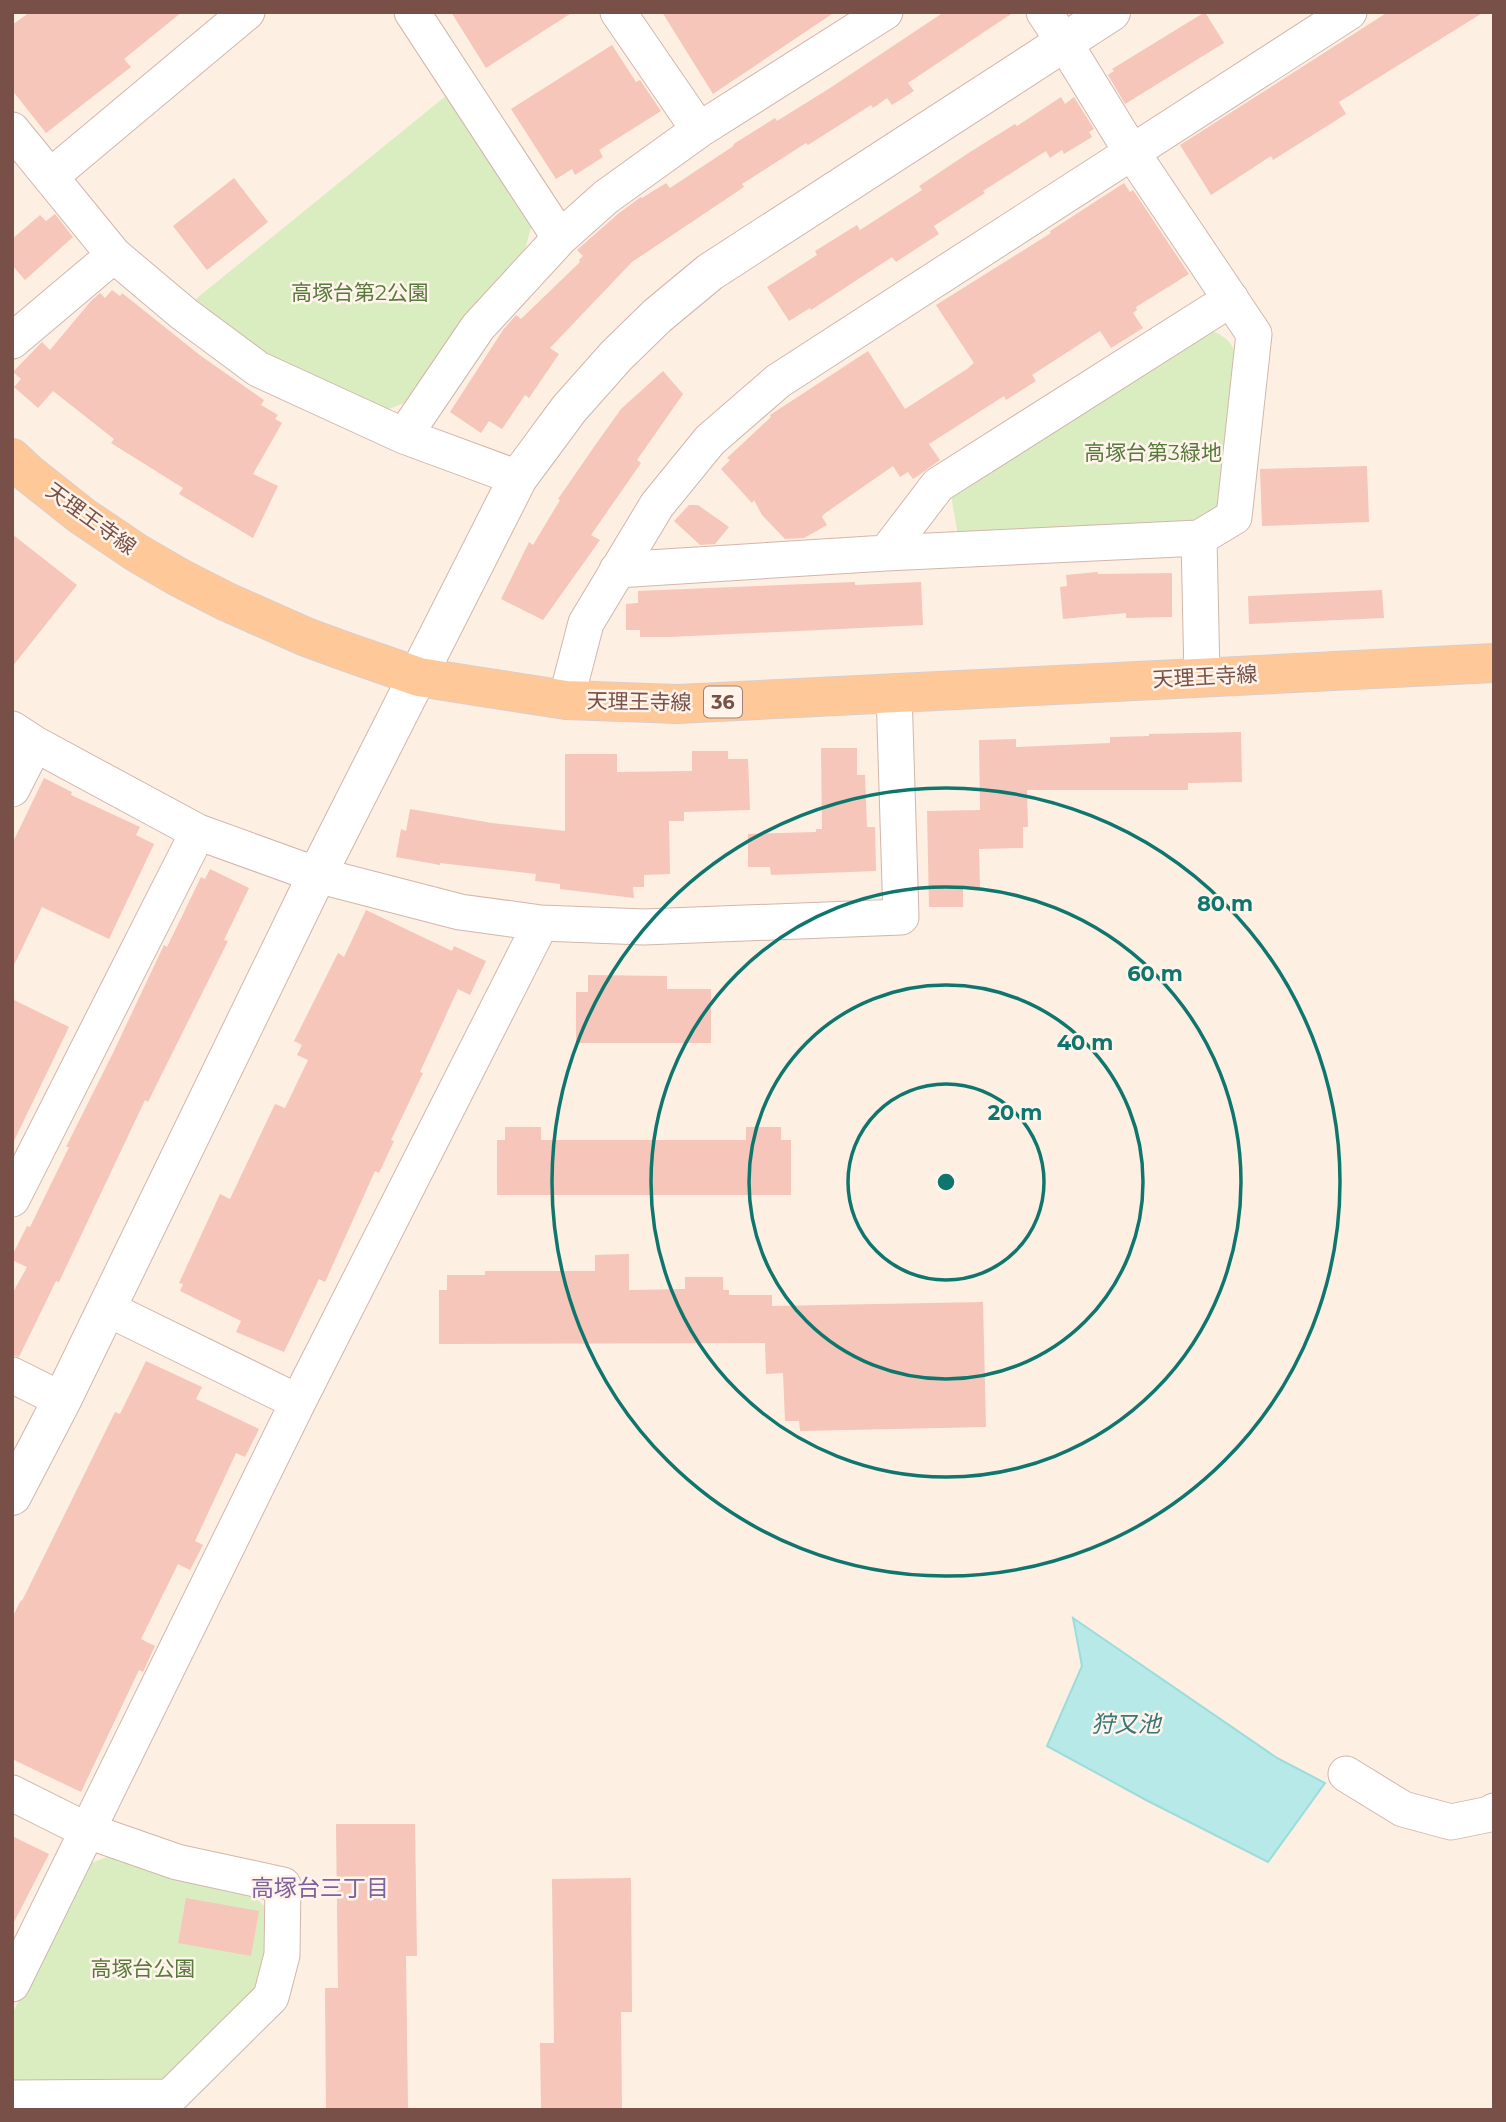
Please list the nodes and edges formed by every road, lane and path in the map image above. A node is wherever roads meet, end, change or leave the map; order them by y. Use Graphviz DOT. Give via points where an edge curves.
graph roads {
  1 [pos="247,12"];
  2 [pos="412,12"];
  3 [pos="618,12"];
  4 [pos="886,12"];
  5 [pos="1111,12"];
  6 [pos="1349,12"];
  7 [pos="839,25"];
  8 [pos="1054,27"];
  9 [pos="12,130"];
  10 [pos="699,130"];
  11 [pos="1131,151"];
  12 [pos="51,176"];
  13 [pos="560,238"];
  14 [pos="114,255"];
  15 [pos="1231,299"];
  16 [pos="12,341"];
  17 [pos="404,436"];
  18 [pos="12,458"];
  19 [pos="518,478"];
  20 [pos="1199,538"];
  21 [pos="886,553"];
  22 [pos="617,570"];
  23 [pos="1494,663"];
  24 [pos="419,677"];
  25 [pos="1202,677"];
  26 [pos="894,692"];
  27 [pos="566,700"];
  28 [pos="23,736"];
  29 [pos="12,789"];
  30 [pos="198,832"];
  31 [pos="317,875"];
  32 [pos="541,923"];
  33 [pos="12,1199"];
  34 [pos="106,1308"];
  35 [pos="12,1375"];
  36 [pos="62,1400"];
  37 [pos="298,1402"];
  38 [pos="12,1496"];
  39 [pos="1346,1774"];
  40 [pos="12,1793"];
  41 [pos="1494,1811"];
  42 [pos="88,1831"];
  43 [pos="12,1984"];
  44 [pos="12,2098"];
  1 -- 12 [label="street"];
  2 -- 13 [label="street"];
  3 -- 10 [label="street"];
  4 -- 7 [label="street"];
  5 -- 8 [label="street"];
  6 -- 11 [label="street"];
  7 -- 10 [label="street"];
  8 -- 11 [label="street"];
  8 -- 19 [label="street" via="710,272 657,316 569,408"];
  9 -- 12 [label="street"];
  10 -- 13 [label="street" via="606,197"];
  11 -- 15 [label="street"];
  11 -- 22 [label="street" via="778,381 710,440 657,505"];
  12 -- 14 [label="street"];
  13 -- 17 [label="street" via="478,327"];
  14 -- 16 [label="street"];
  14 -- 17 [label="street" via="258,369"];
  15 -- 20 [label="street" via="1254,334 1234,517"];
  15 -- 21 [label="street" via="938,485"];
  17 -- 19 [label="street"];
  18 -- 24 [label="main road, 天理王寺線 / 36" via="82,516 180,578 306,637"];
  19 -- 24 [label="street"];
  20 -- 21 [label="street"];
  20 -- 25 [label="street"];
  21 -- 22 [label="street"];
  22 -- 27 [label="street" via="586,623"];
  23 -- 25 [label="main road, 天理王寺線 / 36"];
  24 -- 27 [label="main road, 天理王寺線 / 36"];
  24 -- 31 [label="street"];
  25 -- 26 [label="main road, 天理王寺線 / 36"];
  26 -- 27 [label="main road, 天理王寺線 / 36" via="678,704"];
  26 -- 32 [label="street" via="901,917 644,927"];
  28 -- 29 [label="street"];
  28 -- 30 [label="street"];
  30 -- 31 [label="street"];
  30 -- 33 [label="street"];
  31 -- 32 [label="street" via="460,912"];
  31 -- 34 [label="street"];
  32 -- 37 [label="street"];
  34 -- 36 [label="street"];
  34 -- 37 [label="street"];
  35 -- 36 [label="street"];
  36 -- 38 [label="street"];
  37 -- 42 [label="street"];
  39 -- 41 [label="street" via="1403,1809 1451,1822"];
  40 -- 42 [label="street"];
  42 -- 43 [label="street"];
  42 -- 44 [label="street" via="177,1862 283,1885 282,1955 271,1997 170,2096"];
}
